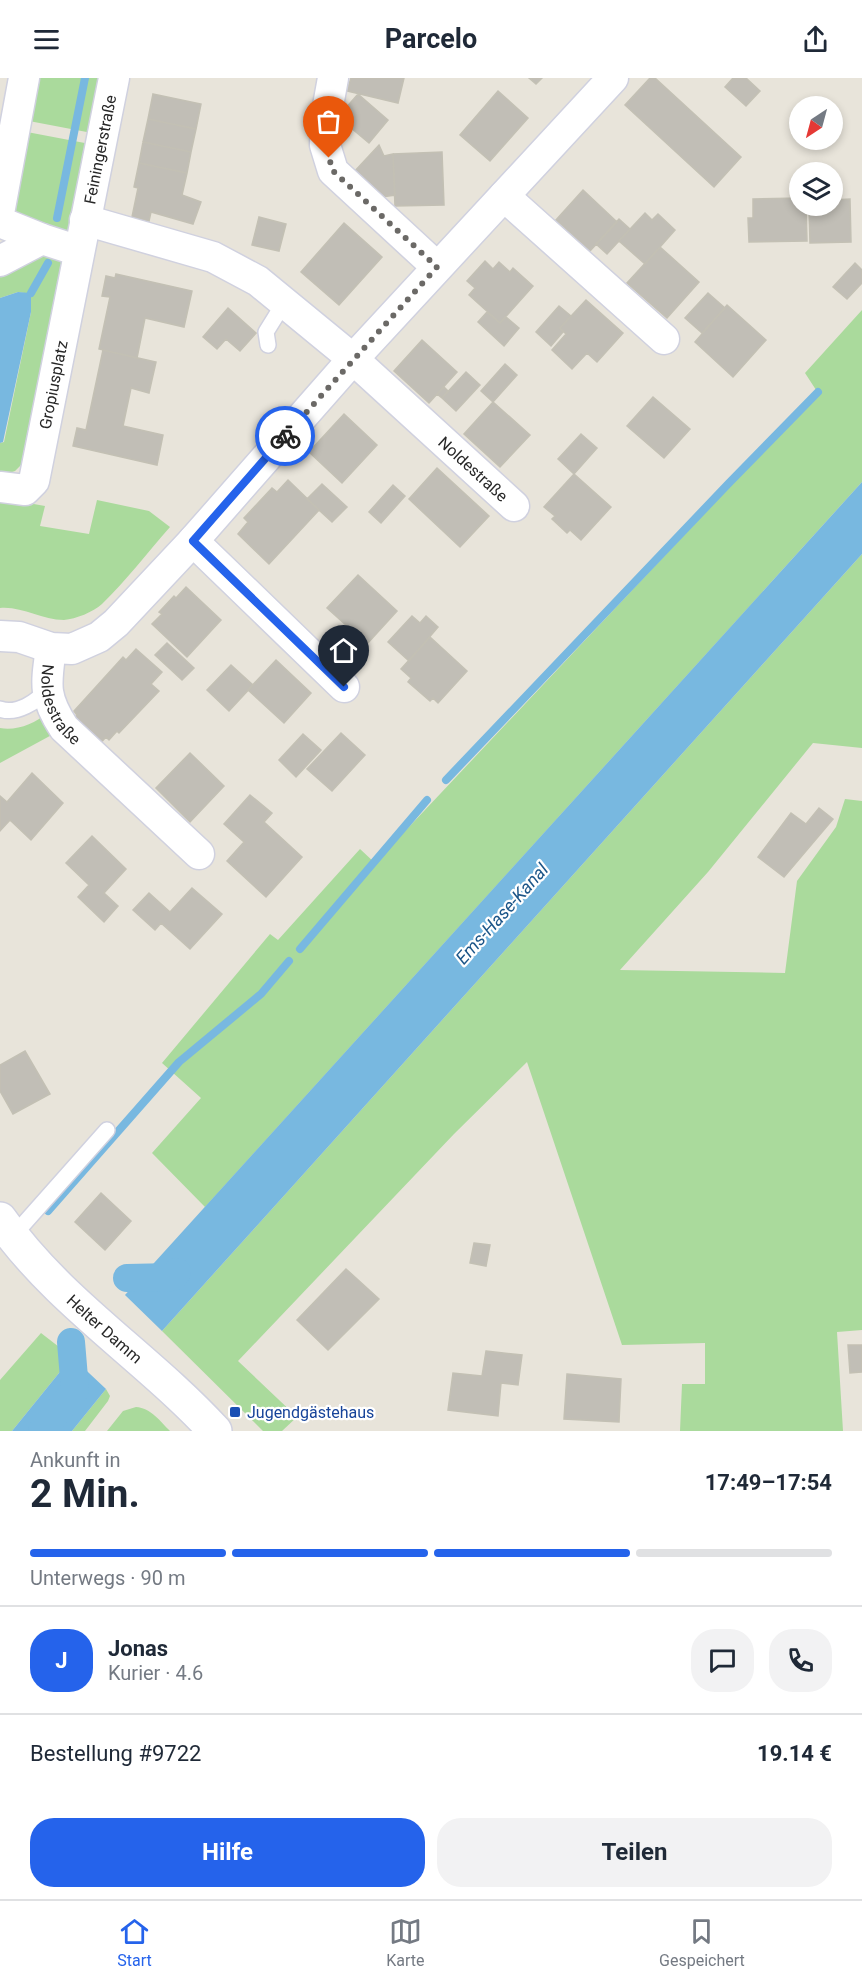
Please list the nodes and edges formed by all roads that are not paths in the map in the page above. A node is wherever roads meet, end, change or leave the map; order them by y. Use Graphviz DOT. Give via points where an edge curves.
graph roads {
  1 [pos="24,78"];
  2 [pos="114,78"];
  3 [pos="333,78"];
  4 [pos="613,78"];
  5 [pos="7,135"];
  6 [pos="504,196"];
  7 [pos="0,208"];
  8 [pos="86,220"];
  9 [pos="0,222"];
  10 [pos="42,239"];
  11 [pos="80,251"];
  12 [pos="0,261"];
  13 [pos="437,267"];
  14 [pos="284,303"];
  15 [pos="664,339"];
  16 [pos="268,345"];
  17 [pos="353,359"];
  18 [pos="0,487"];
  19 [pos="514,506"];
  20 [pos="193,541"];
  21 [pos="0,636"];
  22 [pos="51,648"];
  23 [pos="344,687"];
  24 [pos="46,689"];
  25 [pos="0,709"];
  26 [pos="199,855"];
  27 [pos="107,1130"];
  28 [pos="6,1228"];
  29 [pos="215,1431"];
  1 -- 5 [label="street"];
  2 -- 8 [label="street, Feiningerstraße"];
  3 -- 13 [label="street" via="325,145 333,171"];
  4 -- 6 [label="street, Noldestraße"];
  5 -- 7 [label="street"];
  6 -- 13 [label="street, Noldestraße"];
  6 -- 15 [label="street"];
  8 -- 11 [label="street, Gropiusplatz"];
  8 -- 14 [label="street, Noldestraße" via="213,257 258,281"];
  9 -- 10 [label="street"];
  10 -- 11 [label="street"];
  10 -- 12 [label="street"];
  11 -- 18 [label="street, Gropiusplatz" via="34,481 25,490"];
  13 -- 17 [label="street, Noldestraße"];
  14 -- 16 [label="lane" via="266,332"];
  14 -- 17 [label="street, Noldestraße"];
  17 -- 19 [label="street, Noldestraße"];
  17 -- 20 [label="street, Noldestraße"];
  20 -- 22 [label="street, Noldestraße" via="99,637 72,649"];
  20 -- 23 [label="street"];
  21 -- 22 [label="street" via="19,637"];
  22 -- 24 [label="street, Noldestraße"];
  24 -- 25 [label="lane" via="32,704"];
  24 -- 26 [label="street, Noldestraße" via="64,728"];
  27 -- 28 [label="lane"];
  28 -- 29 [label="street, Helter Damm" via="67,1295"];
}
